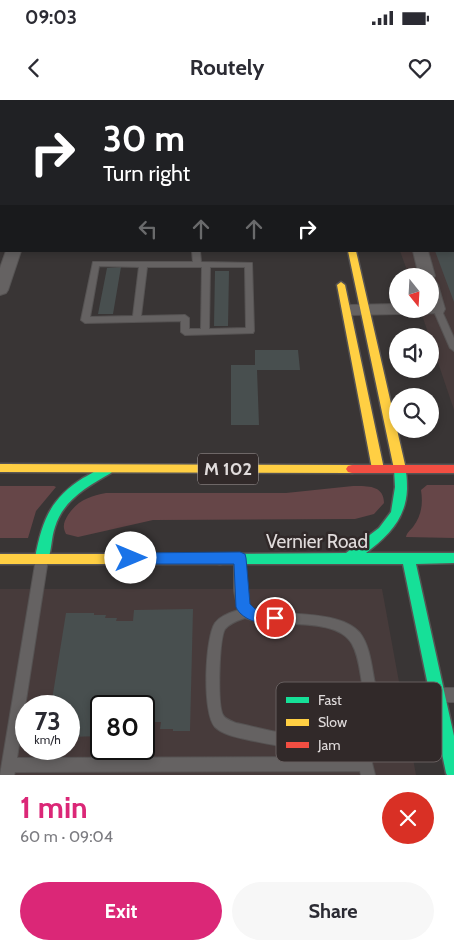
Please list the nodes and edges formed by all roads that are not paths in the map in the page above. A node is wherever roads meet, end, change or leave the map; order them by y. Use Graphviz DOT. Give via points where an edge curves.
graph roads {
  1 [pos="14,252"];
  2 [pos="196,252"];
  3 [pos="352,252"];
  4 [pos="420,252"];
  5 [pos="143,264"];
  6 [pos="201,265"];
  7 [pos="425,268"];
  8 [pos="338,271"];
  9 [pos="0,290"];
  10 [pos="346,310"];
  11 [pos="365,310"];
  12 [pos="389,310"];
  13 [pos="439,314"];
  14 [pos="137,319"];
  15 [pos="205,332"];
  16 [pos="454,348"];
  17 [pos="2,464"];
  18 [pos="108,469"];
  19 [pos="378,469"];
  20 [pos="400,469"];
  21 [pos="454,469"];
  22 [pos="42,558"];
  23 [pos="240,558"];
  24 [pos="349,558"];
  25 [pos="408,558"];
  26 [pos="454,558"];
  27 [pos="0,559"];
  28 [pos="246,612"];
  29 [pos="368,682"];
  30 [pos="434,682"];
  31 [pos="442,718"];
  32 [pos="276,737"];
  33 [pos="8,770"];
  34 [pos="454,772"];
  35 [pos="368,775"];
  1 -- 9 [label="street"];
  2 -- 6 [label="lane"];
  3 -- 11 [label="main road"];
  4 -- 7 [label="street"];
  5 -- 6 [label="lane"];
  5 -- 14 [label="lane"];
  5 -- 14 [label="lane" via="96,264 85,320"];
  6 -- 15 [label="lane"];
  6 -- 15 [label="lane" via="249,265 250,331"];
  8 -- 10 [label="main road"];
  10 -- 11 [label="street"];
  10 -- 19 [label="main road"];
  11 -- 12 [label="street"];
  11 -- 20 [label="main road"];
  13 -- 16 [label="lane"];
  14 -- 15 [label="lane" via="185,318 185,332"];
  17 -- 18 [label="main road, M 102"];
  18 -- 19 [label="main road, M 102"];
  18 -- 22 [label="main road" via="77,486 57,505 46,525"];
  19 -- 20 [label="main road, M 102"];
  20 -- 21 [label="main road, M 102"];
  20 -- 24 [label="main road" via="404,486 401,509 386,529"];
  22 -- 23 [label="main road, Vernier Road"];
  22 -- 27 [label="main road, Vernier Road"];
  22 -- 33 [label="lane"];
  23 -- 24 [label="main road, Vernier Road"];
  23 -- 28 [label="lane" via="241,599"];
  24 -- 25 [label="main road, Vernier Road"];
  25 -- 26 [label="main road, Vernier Road"];
  25 -- 30 [label="main road"];
  28 -- 29 [label="lane" via="339,624 356,638"];
  28 -- 32 [label="lane" via="220,626 214,646 214,710 219,720 235,730"];
  31 -- 34 [label="main road"];
  33 -- 35 [label="lane" via="366,764"];
}
